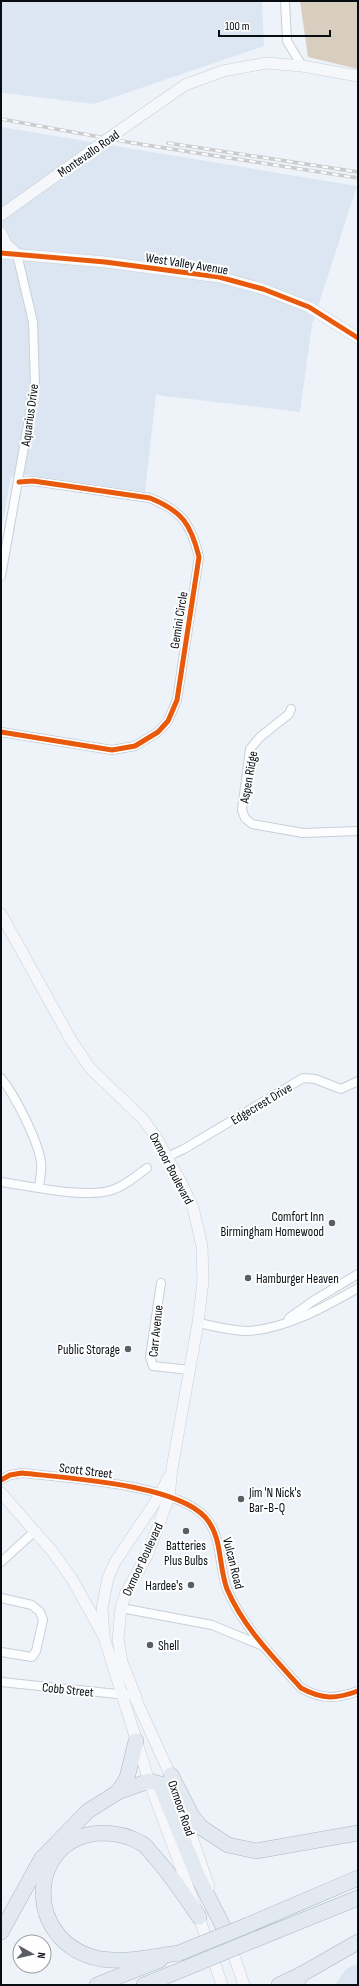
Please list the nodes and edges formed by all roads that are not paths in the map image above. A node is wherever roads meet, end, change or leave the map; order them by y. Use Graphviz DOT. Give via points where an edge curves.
graph roads {
  1 [pos="285,1"];
  2 [pos="302,66"];
  3 [pos="358,76"];
  4 [pos="3,214"];
  5 [pos="1,224"];
  6 [pos="1,233"];
  7 [pos="1,253"];
  8 [pos="17,254"];
  9 [pos="1,260"];
  10 [pos="358,338"];
  11 [pos="19,482"];
  12 [pos="1,576"];
  13 [pos="291,709"];
  14 [pos="1,732"];
  15 [pos="358,831"];
  16 [pos="1,914"];
  17 [pos="1,1078"];
  18 [pos="358,1081"];
  19 [pos="167,1158"];
  20 [pos="147,1168"];
  21 [pos="1,1182"];
  22 [pos="39,1187"];
  23 [pos="358,1274"];
  24 [pos="161,1284"];
  25 [pos="358,1288"];
  26 [pos="198,1323"];
  27 [pos="279,1325"];
  28 [pos="190,1370"];
  29 [pos="1,1480"];
  30 [pos="1,1493"];
  31 [pos="165,1496"];
  32 [pos="35,1531"];
  33 [pos="1,1562"];
  34 [pos="1,1598"];
  35 [pos="121,1608"];
  36 [pos="104,1637"];
  37 [pos="266,1648"];
  38 [pos="1,1652"];
  39 [pos="1,1682"];
  40 [pos="358,1691"];
  41 [pos="121,1694"];
  42 [pos="136,1697"];
  43 [pos="136,1741"];
  44 [pos="170,1775"];
  45 [pos="149,1781"];
  46 [pos="118,1792"];
  47 [pos="358,1833"];
  48 [pos="358,1878"];
  49 [pos="358,1898"];
  50 [pos="199,1917"];
  51 [pos="224,1928"];
  52 [pos="1,1932"];
  53 [pos="358,1942"];
  54 [pos="179,1953"];
  55 [pos="299,1980"];
  56 [pos="97,1985"];
  57 [pos="144,1985"];
  58 [pos="222,1985"];
  59 [pos="244,1985"];
  60 [pos="279,1985"];
  1 -- 2 [label="street" via="287,41"];
  2 -- 3 [label="main road, Montevallo Road"];
  2 -- 4 [label="main road, Montevallo Road, bridge" via="266,63 223,71 185,85"];
  4 -- 5 [label="main road"];
  6 -- 8 [label="main road" via="6,244"];
  7 -- 8 [label="main road, West Valley Avenue"];
  8 -- 9 [label="main road"];
  8 -- 10 [label="main road, West Valley Avenue" via="105,262 219,277 263,289 309,307"];
  8 -- 11 [label="street, Aquarius Drive" via="33,322 35,385"];
  11 -- 12 [label="street, Aquarius Drive"];
  11 -- 14 [label="street, Gemini Circle" via="33,481 150,498 166,504 184,519 194,535 199,557 177,700 168,721 158,732 135,746 112,750"];
  13 -- 15 [label="street, Aspen Ridge" via="289,714 260,737 250,749 242,810 245,818 252,824 303,833"];
  16 -- 19 [label="main road, Oxmoor Boulevard" via="70,1040 90,1068 143,1119"];
  17 -- 22 [label="street" via="36,1145 41,1164"];
  18 -- 19 [label="street, Edgecrest Drive" via="341,1089 315,1079 303,1078"];
  19 -- 26 [label="main road, Oxmoor Boulevard" via="193,1208 202,1246 203,1281"];
  20 -- 22 [label="street" via="113,1190 100,1193"];
  21 -- 22 [label="street"];
  23 -- 27 [label="street"];
  24 -- 28 [label="street, Carr Avenue" via="150,1357 153,1366"];
  25 -- 27 [label="street" via="328,1305"];
  26 -- 27 [label="street" via="246,1331"];
  26 -- 28 [label="main road, Oxmoor Boulevard"];
  28 -- 31 [label="main road, Oxmoor Boulevard"];
  29 -- 31 [label="street, Scott Street" via="10,1474 22,1473 131,1486"];
  30 -- 32 [label="main road, Oxmoor Road"];
  31 -- 35 [label="main road, Oxmoor Boulevard" via="147,1556 126,1592"];
  31 -- 36 [label="main road, Oxmoor Boulevard" via="115,1562 108,1578 102,1608"];
  31 -- 37 [label="street, Vulcan Road" via="190,1504 205,1516 211,1525 216,1536 227,1589 237,1608"];
  32 -- 33 [label="street"];
  32 -- 36 [label="main road, Oxmoor Road" via="72,1579"];
  34 -- 38 [label="street" via="32,1605 40,1612 43,1620 36,1651 32,1656"];
  35 -- 37 [label="street, Vulcan Road" via="212,1625"];
  35 -- 42 [label="main road, Oxmoor Boulevard" via="118,1639 122,1662"];
  36 -- 41 [label="main road, Oxmoor Road"];
  36 -- 42 [label="main road, Oxmoor Road"];
  37 -- 40 [label="street, Vulcan Road" via="301,1688 311,1694 329,1698"];
  39 -- 41 [label="street, Cobb Street"];
  41 -- 42 [label="street, Cobb Street"];
  41 -- 43 [label="main road, Oxmoor Road"];
  42 -- 44 [label="main road, Oxmoor Road"];
  43 -- 45 [label="main road, Oxmoor Road"];
  43 -- 46 [label="highway" via="127,1778"];
  44 -- 47 [label="highway" via="192,1816 202,1828 228,1845 256,1851"];
  44 -- 51 [label="main road, Oxmoor Road"];
  45 -- 46 [label="highway"];
  45 -- 50 [label="main road, Oxmoor Road"];
  45 -- 51 [label="highway" via="160,1784 198,1877"];
  46 -- 52 [label="highway" via="88,1811 42,1858"];
  48 -- 54 [label="highway, bridge"];
  49 -- 57 [label="highway, bridge"];
  50 -- 54 [label="highway" via="167,1871 142,1843 117,1833 90,1834 76,1840 51,1862 43,1884 44,1910 56,1933 71,1948 100,1959 116,1960"];
  50 -- 58 [label="main road, Oxmoor Road"];
  51 -- 59 [label="main road, Oxmoor Road"];
  53 -- 55 [label="highway"];
  54 -- 56 [label="highway"];
  55 -- 60 [label="highway"];
}
